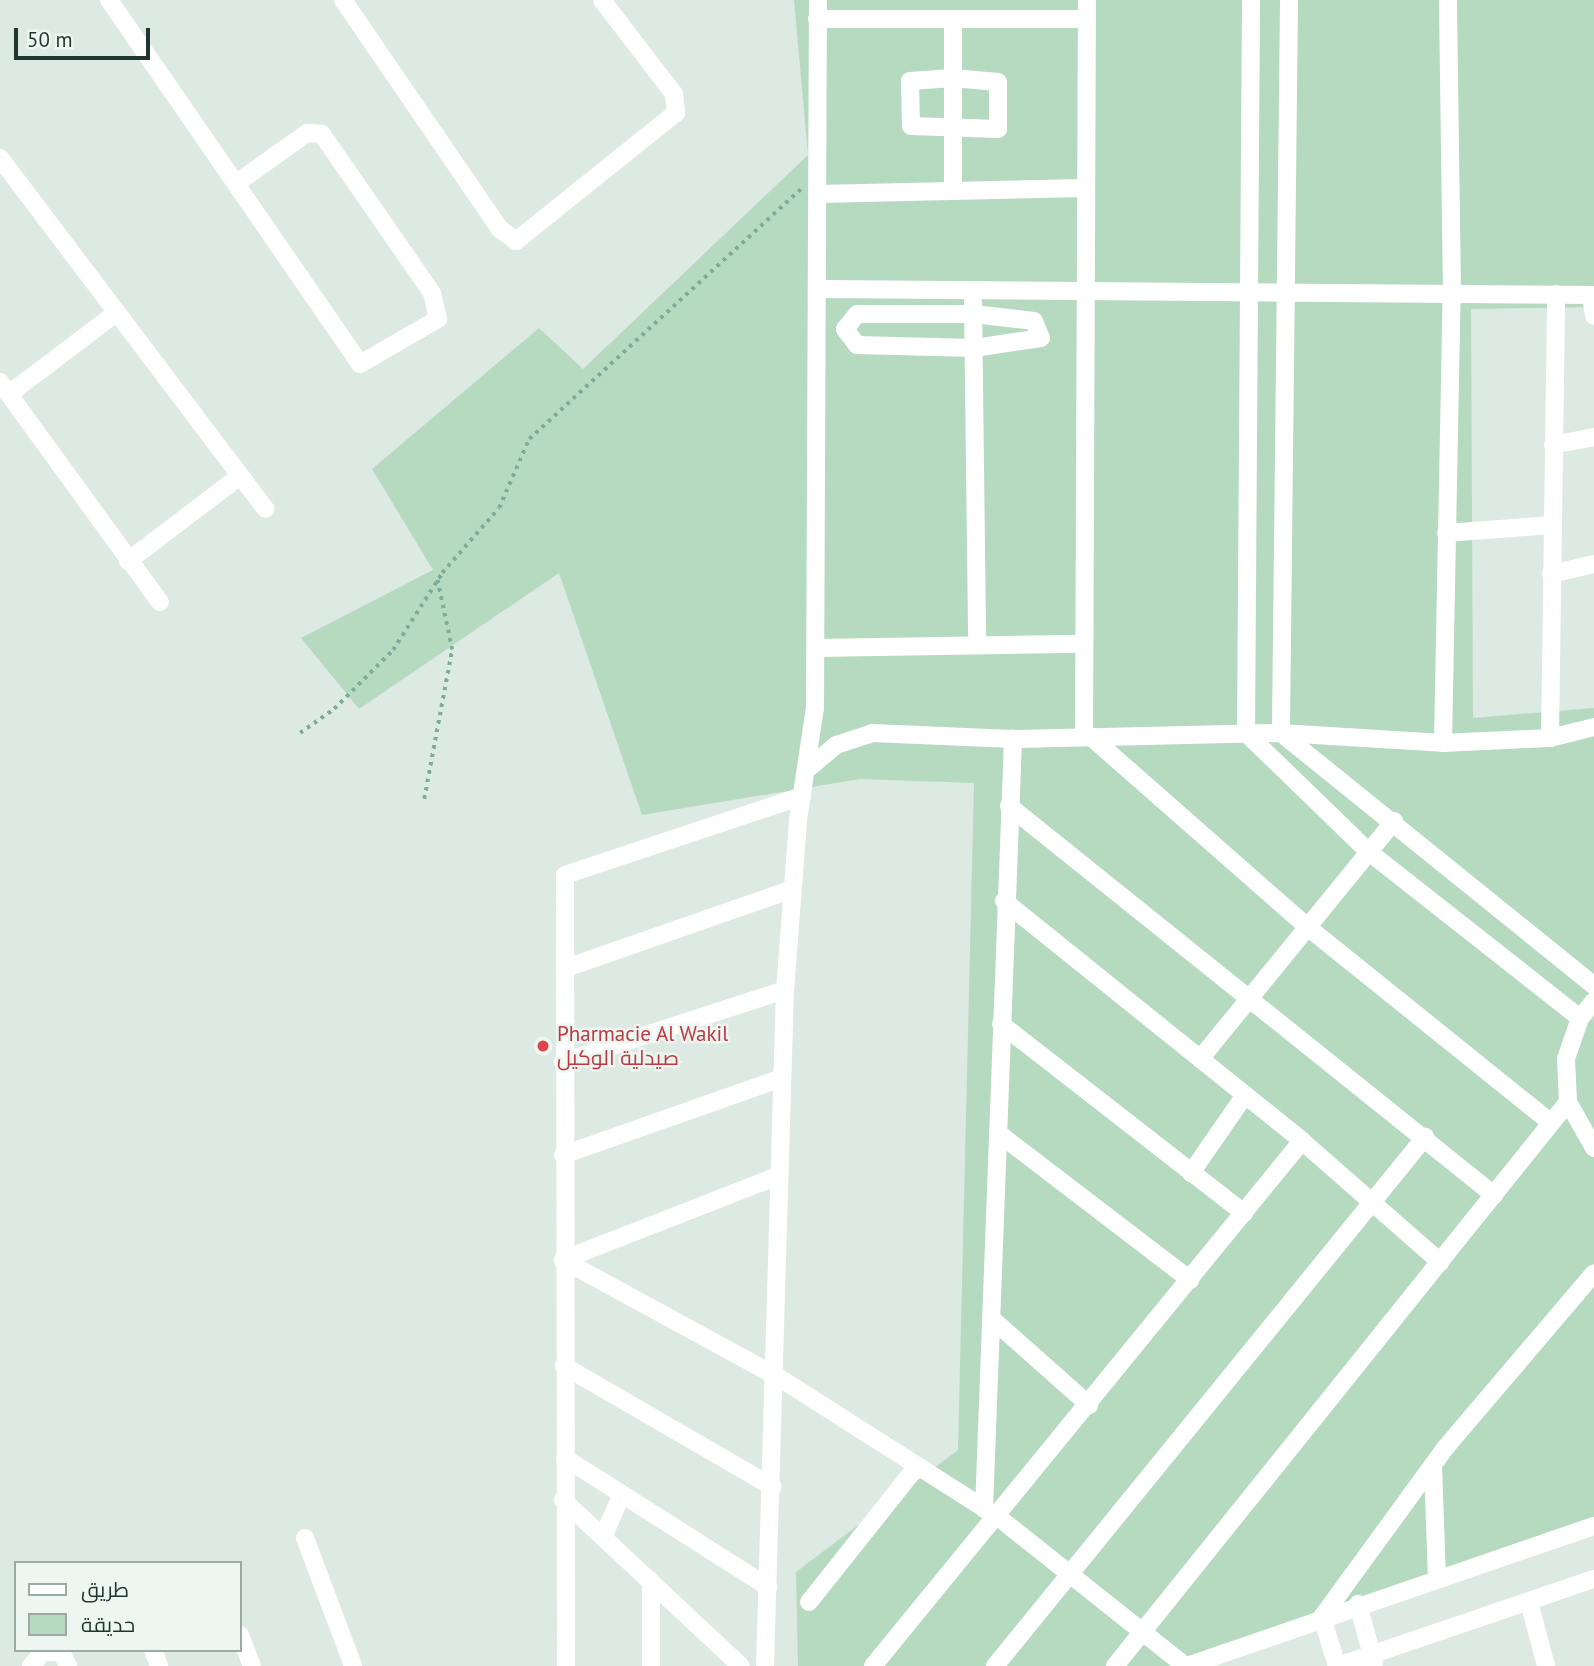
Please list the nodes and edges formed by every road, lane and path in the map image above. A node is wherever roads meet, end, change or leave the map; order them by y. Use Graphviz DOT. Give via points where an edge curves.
graph roads {
  1 [pos="109,0"];
  2 [pos="343,0"];
  3 [pos="602,0"];
  4 [pos="818,0"];
  5 [pos="1087,0"];
  6 [pos="1251,0"];
  7 [pos="1289,0"];
  8 [pos="1448,0"];
  9 [pos="817,19"];
  10 [pos="1087,19"];
  11 [pos="953,21"];
  12 [pos="953,78"];
  13 [pos="954,129"];
  14 [pos="0,158"];
  15 [pos="818,173"];
  16 [pos="238,182"];
  17 [pos="1084,188"];
  18 [pos="953,191"];
  19 [pos="818,194"];
  20 [pos="820,289"];
  21 [pos="973,291"];
  22 [pos="1288,291"];
  23 [pos="1082,292"];
  24 [pos="1452,292"];
  25 [pos="1250,293"];
  26 [pos="1556,294"];
  27 [pos="1593,295"];
  28 [pos="116,313"];
  29 [pos="973,314"];
  30 [pos="1594,316"];
  31 [pos="974,348"];
  32 [pos="5,388"];
  33 [pos="1594,437"];
  34 [pos="1553,445"];
  35 [pos="240,476"];
  36 [pos="265,509"];
  37 [pos="1552,525"];
  38 [pos="1446,533"];
  39 [pos="128,561"];
  40 [pos="1594,564"];
  41 [pos="1551,574"];
  42 [pos="437,579"];
  43 [pos="160,602"];
  44 [pos="1080,644"];
  45 [pos="977,645"];
  46 [pos="816,648"];
  47 [pos="1594,727"];
  48 [pos="300,733"];
  49 [pos="1246,733"];
  50 [pos="1281,733"];
  51 [pos="1087,737"];
  52 [pos="1013,738"];
  53 [pos="1550,738"];
  54 [pos="1443,743"];
  55 [pos="810,767"];
  56 [pos="802,796"];
  57 [pos="424,799"];
  58 [pos="1009,806"];
  59 [pos="1394,821"];
  60 [pos="1368,852"];
  61 [pos="790,890"];
  62 [pos="1004,901"];
  63 [pos="1305,925"];
  64 [pos="566,968"];
  65 [pos="1594,986"];
  66 [pos="785,990"];
  67 [pos="1251,996"];
  68 [pos="1594,1001"];
  69 [pos="1580,1018"];
  70 [pos="1001,1024"];
  71 [pos="1200,1059"];
  72 [pos="563,1062"];
  73 [pos="782,1079"];
  74 [pos="1245,1095"];
  75 [pos="1568,1101"];
  76 [pos="1551,1123"];
  77 [pos="998,1133"];
  78 [pos="1425,1137"];
  79 [pos="1302,1141"];
  80 [pos="1594,1148"];
  81 [pos="563,1155"];
  82 [pos="1191,1173"];
  83 [pos="778,1176"];
  84 [pos="1494,1195"];
  85 [pos="1371,1202"];
  86 [pos="1244,1213"];
  87 [pos="563,1261"];
  88 [pos="1440,1262"];
  89 [pos="1594,1273"];
  90 [pos="1189,1280"];
  91 [pos="1594,1297"];
  92 [pos="992,1319"];
  93 [pos="1552,1323"];
  94 [pos="564,1366"];
  95 [pos="778,1377"];
  96 [pos="1089,1405"];
  97 [pos="565,1458"];
  98 [pos="1433,1465"];
  99 [pos="918,1466"];
  100 [pos="773,1487"];
  101 [pos="622,1494"];
  102 [pos="563,1500"];
  103 [pos="991,1513"];
  104 [pos="1592,1523"];
  105 [pos="603,1536"];
  106 [pos="305,1538"];
  107 [pos="1070,1575"];
  108 [pos="1437,1577"];
  109 [pos="1594,1579"];
  110 [pos="651,1581"];
  111 [pos="768,1587"];
  112 [pos="809,1602"];
  113 [pos="1529,1602"];
  114 [pos="1358,1604"];
  115 [pos="1322,1617"];
  116 [pos="1146,1631"];
  117 [pos="242,1640"];
  118 [pos="1373,1660"];
  119 [pos="30,1665"];
  120 [pos="68,1666"];
  121 [pos="252,1666"];
  122 [pos="353,1666"];
  123 [pos="566,1666"];
  124 [pos="651,1666"];
  125 [pos="741,1666"];
  126 [pos="765,1666"];
  127 [pos="873,1666"];
  128 [pos="995,1666"];
  129 [pos="1115,1666"];
  130 [pos="1186,1666"];
  131 [pos="1337,1666"];
  132 [pos="1546,1666"];
  1 -- 16 [label="street"];
  2 -- 3 [label="street" via="500,229 516,241 676,113 674,94"];
  4 -- 9 [label="street"];
  5 -- 10 [label="street"];
  6 -- 25 [label="street"];
  7 -- 22 [label="street"];
  8 -- 24 [label="street"];
  9 -- 11 [label="street"];
  9 -- 15 [label="street"];
  10 -- 11 [label="street"];
  10 -- 17 [label="street"];
  11 -- 12 [label="street"];
  12 -- 13 [label="street"];
  12 -- 13 [label="street" via="915,79 907,88 912,127"];
  12 -- 13 [label="street" via="998,82 1002,116 995,130"];
  13 -- 18 [label="street"];
  14 -- 28 [label="street"];
  15 -- 19 [label="street"];
  15 -- 42 [label="path" via="533,434 517,454 499,508"];
  16 -- 16 [label="street" via="307,133 321,134 432,293 438,319 360,364"];
  17 -- 18 [label="street"];
  17 -- 23 [label="street"];
  18 -- 19 [label="street"];
  19 -- 20 [label="street"];
  20 -- 21 [label="street"];
  20 -- 46 [label="street"];
  21 -- 23 [label="street"];
  21 -- 29 [label="street"];
  22 -- 24 [label="street"];
  22 -- 25 [label="street"];
  22 -- 50 [label="street"];
  23 -- 25 [label="street"];
  23 -- 44 [label="street"];
  24 -- 26 [label="street"];
  24 -- 38 [label="street"];
  25 -- 49 [label="street"];
  26 -- 27 [label="street"];
  26 -- 34 [label="street"];
  27 -- 30 [label="street"];
  28 -- 32 [label="street"];
  28 -- 35 [label="street"];
  29 -- 31 [label="street"];
  29 -- 31 [label="street" via="1034,321 1041,338"];
  29 -- 31 [label="street" via="857,314 845,330 857,345"];
  31 -- 45 [label="street"];
  32 -- 39 [label="street"];
  33 -- 34 [label="street"];
  34 -- 37 [label="street"];
  35 -- 36 [label="street"];
  35 -- 39 [label="street"];
  37 -- 38 [label="street"];
  37 -- 41 [label="street"];
  38 -- 54 [label="street"];
  39 -- 43 [label="street"];
  40 -- 41 [label="street"];
  41 -- 53 [label="street"];
  42 -- 48 [label="path" via="393,650 334,709"];
  42 -- 57 [label="path" via="452,650"];
  44 -- 45 [label="street"];
  44 -- 51 [label="street"];
  45 -- 46 [label="street"];
  46 -- 55 [label="street"];
  47 -- 53 [label="street"];
  49 -- 50 [label="street"];
  49 -- 51 [label="street"];
  49 -- 60 [label="street"];
  50 -- 54 [label="street"];
  50 -- 59 [label="street"];
  51 -- 52 [label="street"];
  51 -- 63 [label="street"];
  52 -- 55 [label="street" via="872,733 836,746"];
  52 -- 58 [label="street"];
  53 -- 54 [label="street"];
  55 -- 56 [label="street"];
  56 -- 61 [label="street"];
  56 -- 64 [label="street" via="567,871"];
  58 -- 62 [label="street"];
  58 -- 67 [label="street"];
  59 -- 60 [label="street"];
  59 -- 65 [label="street"];
  60 -- 63 [label="street"];
  60 -- 69 [label="street"];
  61 -- 64 [label="street"];
  61 -- 66 [label="street"];
  62 -- 70 [label="street"];
  62 -- 71 [label="street"];
  63 -- 67 [label="street"];
  63 -- 76 [label="street"];
  64 -- 72 [label="street"];
  66 -- 72 [label="street"];
  66 -- 73 [label="street"];
  67 -- 71 [label="street"];
  67 -- 78 [label="street"];
  68 -- 69 [label="street"];
  69 -- 75 [label="street" via="1566,1059"];
  70 -- 77 [label="street"];
  70 -- 82 [label="street"];
  71 -- 74 [label="street"];
  72 -- 81 [label="street"];
  73 -- 81 [label="street"];
  73 -- 83 [label="street"];
  74 -- 79 [label="street"];
  74 -- 82 [label="street"];
  75 -- 76 [label="street"];
  75 -- 80 [label="street"];
  76 -- 84 [label="street"];
  77 -- 90 [label="street"];
  77 -- 92 [label="street"];
  78 -- 84 [label="street"];
  78 -- 85 [label="street"];
  79 -- 85 [label="street"];
  79 -- 86 [label="street"];
  81 -- 87 [label="street"];
  82 -- 86 [label="street"];
  83 -- 87 [label="street"];
  83 -- 95 [label="street"];
  84 -- 88 [label="street"];
  85 -- 88 [label="street"];
  85 -- 107 [label="street"];
  86 -- 90 [label="street"];
  87 -- 94 [label="street"];
  87 -- 95 [label="street"];
  88 -- 116 [label="street"];
  89 -- 93 [label="street"];
  90 -- 96 [label="street"];
  91 -- 93 [label="street"];
  92 -- 96 [label="street"];
  92 -- 103 [label="street"];
  93 -- 98 [label="street"];
  94 -- 97 [label="street"];
  94 -- 100 [label="street"];
  95 -- 99 [label="street"];
  95 -- 100 [label="street"];
  96 -- 103 [label="street"];
  97 -- 101 [label="street"];
  97 -- 102 [label="street"];
  98 -- 108 [label="street"];
  98 -- 115 [label="street"];
  99 -- 103 [label="street"];
  99 -- 112 [label="street"];
  100 -- 111 [label="street"];
  101 -- 105 [label="street"];
  101 -- 111 [label="street"];
  102 -- 105 [label="street"];
  102 -- 123 [label="street"];
  103 -- 107 [label="street"];
  103 -- 127 [label="street"];
  104 -- 108 [label="street"];
  105 -- 110 [label="street"];
  106 -- 122 [label="street"];
  107 -- 116 [label="street"];
  107 -- 128 [label="street"];
  108 -- 114 [label="street"];
  109 -- 113 [label="street"];
  110 -- 124 [label="street"];
  110 -- 125 [label="street"];
  111 -- 126 [label="street"];
  113 -- 118 [label="street"];
  113 -- 132 [label="street"];
  114 -- 115 [label="street"];
  114 -- 118 [label="street"];
  115 -- 130 [label="street"];
  115 -- 131 [label="street"];
  116 -- 129 [label="street"];
  116 -- 130 [label="street"];
  117 -- 121 [label="street"];
  118 -- 131 [label="street"];
  119 -- 120 [label="street" via="43,1652 61,1653"];
}
